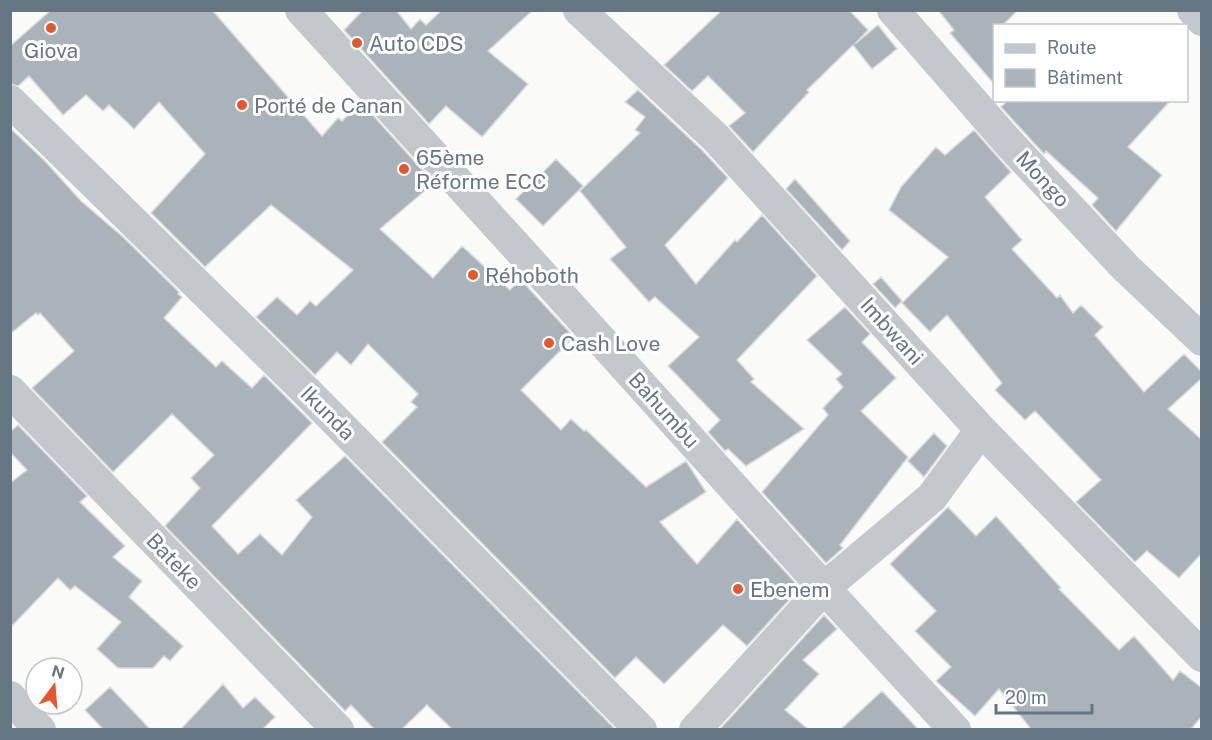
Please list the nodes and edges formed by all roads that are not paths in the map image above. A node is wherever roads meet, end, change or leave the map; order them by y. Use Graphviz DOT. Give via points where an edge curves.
graph roads {
  1 [pos="301,10"];
  2 [pos="579,10"];
  3 [pos="893,10"];
  4 [pos="1193,10"];
  5 [pos="1202,20"];
  6 [pos="10,101"];
  7 [pos="1202,340"];
  8 [pos="10,391"];
  9 [pos="981,430"];
  10 [pos="824,588"];
  11 [pos="1202,656"];
  12 [pos="10,697"];
  13 [pos="40,729"];
  14 [pos="338,729"];
  15 [pos="641,729"];
  16 [pos="695,729"];
  17 [pos="955,729"];
  1 -- 10 [label="street, Bahumbu"];
  2 -- 9 [label="street, Imbwani" via="715,137"];
  3 -- 7 [label="street, Mongo" via="1006,141 1125,267"];
  4 -- 5 [label="street"];
  6 -- 15 [label="street, Ikunda" via="309,394"];
  8 -- 14 [label="street, Bateke"];
  9 -- 10 [label="street" via="932,497"];
  9 -- 11 [label="street, Imbwani"];
  10 -- 16 [label="street"];
  10 -- 17 [label="street, Bahumbu"];
  12 -- 13 [label="street"];
}
